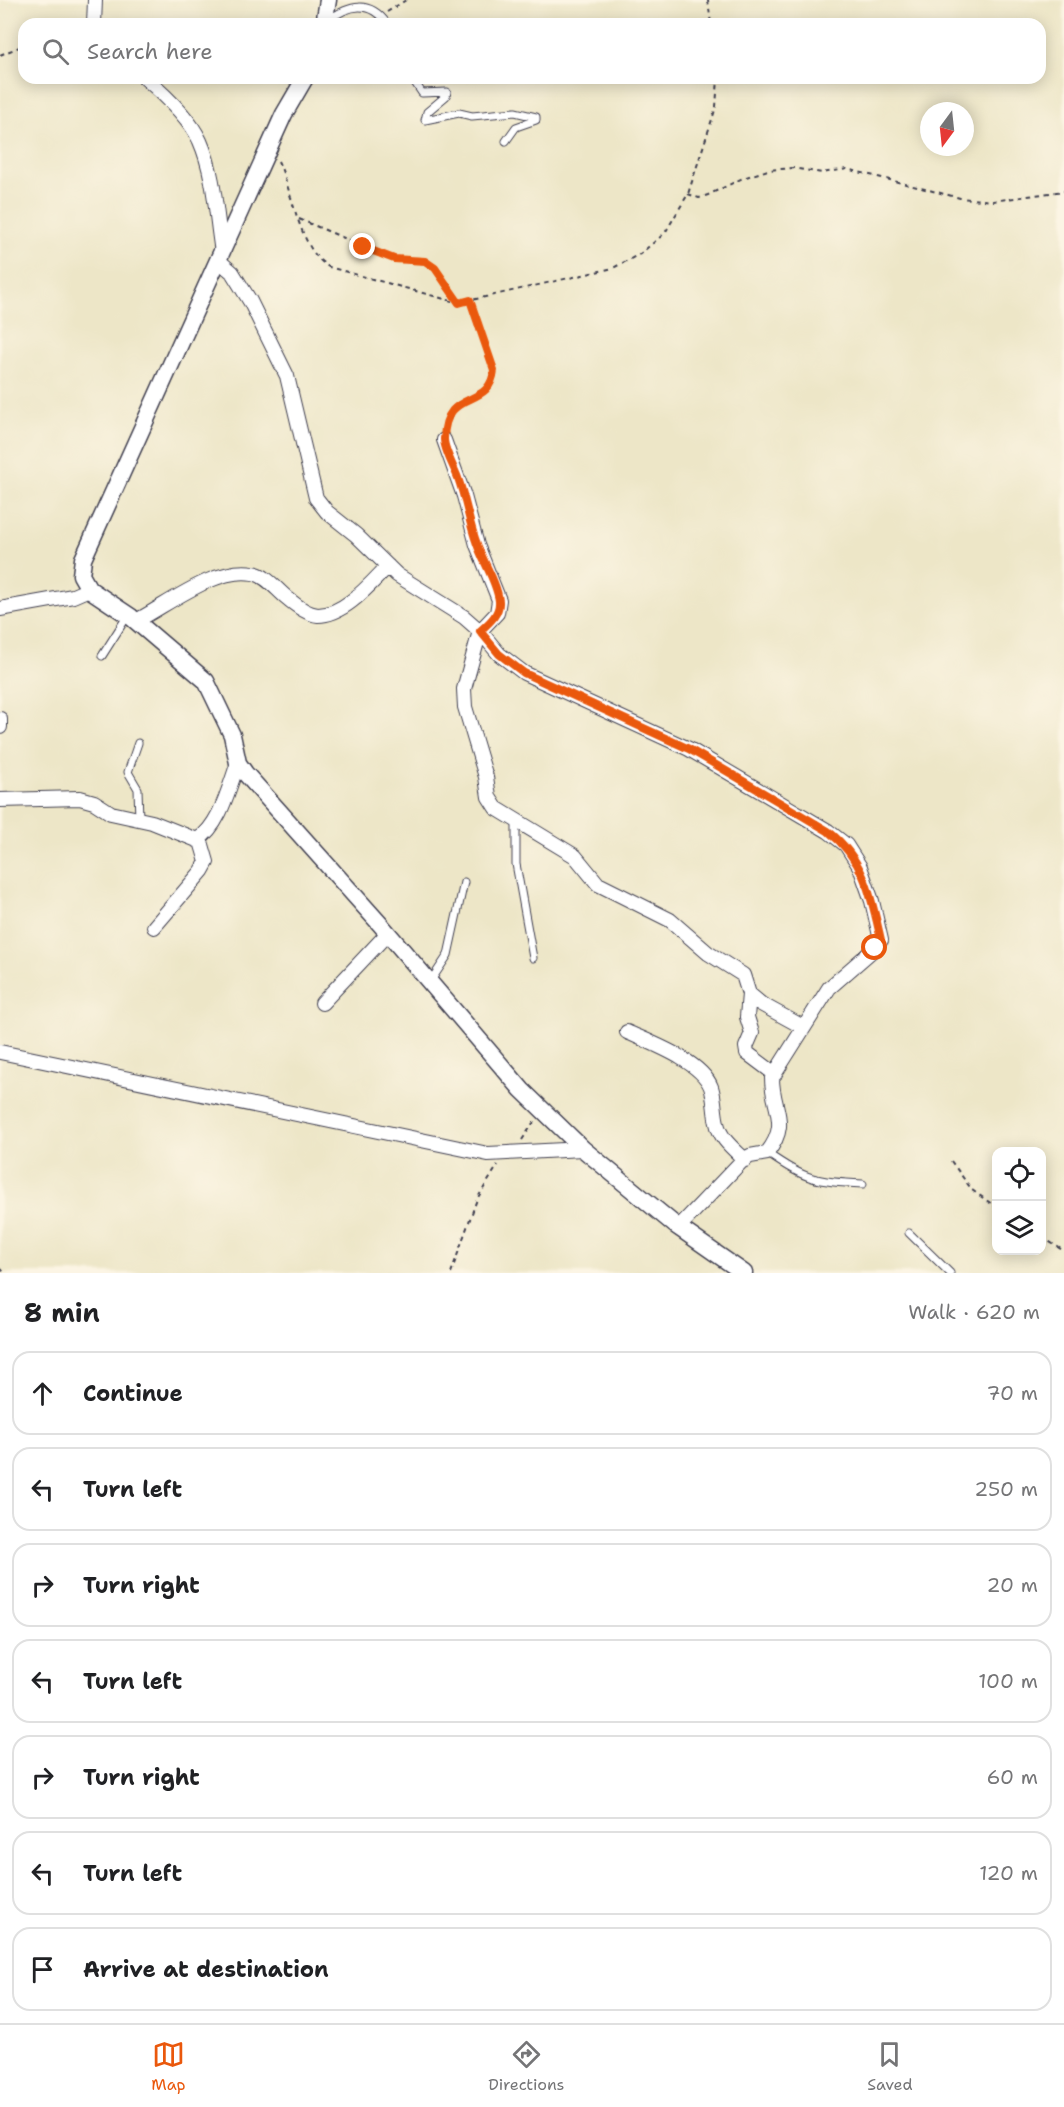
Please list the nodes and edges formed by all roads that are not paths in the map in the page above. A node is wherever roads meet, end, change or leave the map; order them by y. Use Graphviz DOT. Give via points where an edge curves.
graph roads {
  1 [pos="95,0"];
  2 [pos="328,0"];
  3 [pos="94,18"];
  4 [pos="326,18"];
  5 [pos="332,18"];
  6 [pos="384,18"];
  7 [pos="151,84"];
  8 [pos="302,84"];
  9 [pos="416,84"];
  10 [pos="506,141"];
  11 [pos="220,256"];
  12 [pos="444,440"];
  13 [pos="388,566"];
  14 [pos="89,589"];
  15 [pos="0,609"];
  16 [pos="132,618"];
  17 [pos="480,631"];
  18 [pos="102,656"];
  19 [pos="0,718"];
  20 [pos="0,727"];
  21 [pos="138,743"];
  22 [pos="238,763"];
  23 [pos="0,800"];
  24 [pos="139,819"];
  25 [pos="516,821"];
  26 [pos="200,838"];
  27 [pos="464,882"];
  28 [pos="154,927"];
  29 [pos="388,933"];
  30 [pos="533,958"];
  31 [pos="430,982"];
  32 [pos="749,994"];
  33 [pos="322,1003"];
  34 [pos="803,1027"];
  35 [pos="627,1032"];
  36 [pos="0,1052"];
  37 [pos="775,1074"];
  38 [pos="583,1149"];
  39 [pos="767,1153"];
  40 [pos="744,1160"];
  41 [pos="863,1184"];
  42 [pos="678,1228"];
  43 [pos="909,1233"];
  44 [pos="744,1273"];
  45 [pos="950,1273"];
  1 -- 3 [label="street"];
  2 -- 4 [label="street"];
  5 -- 6 [label="lane" via="351,3 363,1"];
  7 -- 11 [label="street" via="184,117 200,140 212,190"];
  8 -- 11 [label="street"];
  9 -- 10 [label="lane" via="422,93 447,92 424,120 459,113 472,116 515,112 536,117 516,127"];
  11 -- 13 [label="street" via="250,301 287,376 316,498"];
  11 -- 14 [label="street" via="83,559 81,575"];
  12 -- 17 [label="street" via="499,600 497,613"];
  13 -- 16 [label="street" via="354,600 318,615 305,611 253,573 228,574"];
  13 -- 17 [label="street"];
  14 -- 15 [label="street" via="73,596"];
  14 -- 16 [label="street"];
  16 -- 18 [label="lane"];
  16 -- 22 [label="street" via="206,681 232,735"];
  17 -- 25 [label="street" via="464,689 465,706 489,797 496,808"];
  17 -- 34 [label="street" via="499,654 524,673 689,749 846,845 860,867 881,940 829,988"];
  19 -- 20 [label="street"];
  21 -- 24 [label="lane" via="128,772 138,789"];
  22 -- 26 [label="street" via="222,805"];
  22 -- 29 [label="street"];
  23 -- 24 [label="street" via="80,798 111,813"];
  24 -- 26 [label="street"];
  25 -- 30 [label="lane" via="516,864"];
  25 -- 32 [label="street" via="575,855 598,884 670,920 743,975"];
  26 -- 28 [label="street" via="207,862 202,872"];
  27 -- 31 [label="lane" via="448,955"];
  29 -- 31 [label="street"];
  29 -- 33 [label="street"];
  31 -- 38 [label="street" via="542,1110"];
  32 -- 34 [label="street"];
  32 -- 37 [label="street" via="747,1017 752,1033 747,1053"];
  34 -- 37 [label="street"];
  35 -- 40 [label="street" via="702,1073 711,1086 717,1126"];
  36 -- 38 [label="street" via="488,1154"];
  37 -- 39 [label="street" via="772,1089 781,1124 777,1140"];
  38 -- 42 [label="street"];
  39 -- 40 [label="street"];
  39 -- 41 [label="lane" via="796,1173 821,1182"];
  40 -- 42 [label="street"];
  42 -- 44 [label="street"];
  43 -- 45 [label="lane"];
}
